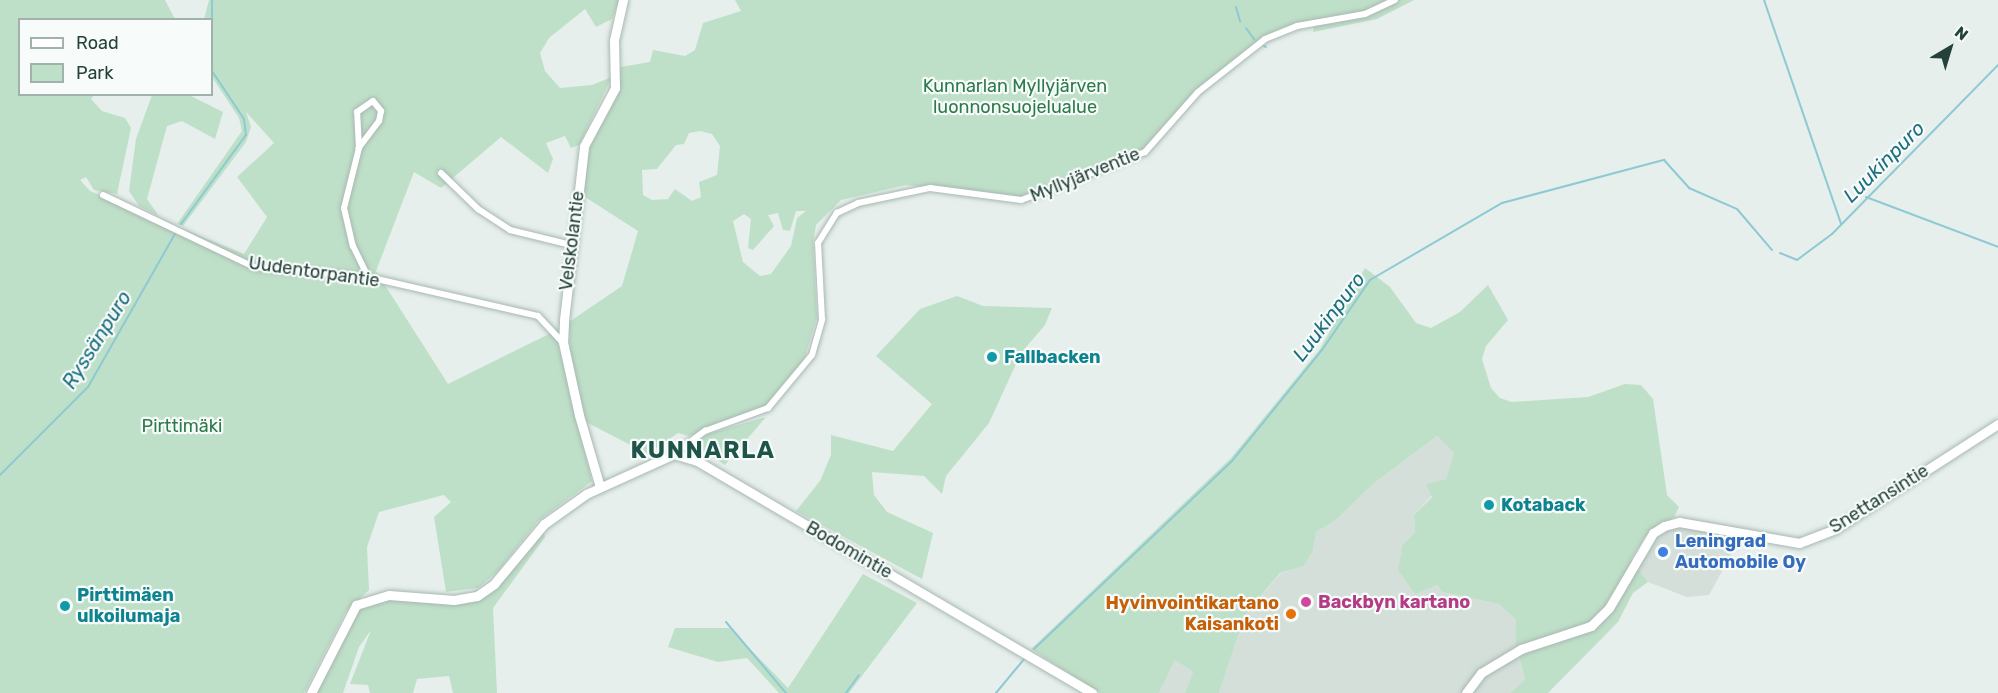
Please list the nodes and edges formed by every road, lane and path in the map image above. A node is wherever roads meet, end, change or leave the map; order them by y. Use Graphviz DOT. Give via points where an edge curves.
graph roads {
  1 [pos="623,0"];
  2 [pos="1395,0"];
  3 [pos="359,148"];
  4 [pos="441,173"];
  5 [pos="103,195"];
  6 [pos="571,245"];
  7 [pos="368,277"];
  8 [pos="563,342"];
  9 [pos="1998,424"];
  10 [pos="674,454"];
  11 [pos="600,487"];
  12 [pos="311,693"];
  13 [pos="1092,693"];
  14 [pos="1466,693"];
  1 -- 6 [label="street, Velskolantie" via="614,40 615,88 584,146"];
  2 -- 10 [label="street, Myllyjärventie" via="1365,14 1298,26 1265,39 1205,85 1145,152 1051,189 1022,200 930,188 858,203 837,213 818,243 822,319 812,355 768,408 705,430"];
  3 -- 3 [label="street" via="357,112 373,101 381,111 379,121"];
  3 -- 7 [label="street" via="344,208 353,246"];
  4 -- 6 [label="street" via="477,208 510,230"];
  5 -- 7 [label="street, Uudentorpantie" via="254,267"];
  6 -- 8 [label="street, Velskolantie"];
  7 -- 8 [label="street, Uudentorpantie" via="538,316"];
  8 -- 11 [label="street, Velskolantie"];
  9 -- 14 [label="street, Snettansintie" via="1835,529 1799,543 1768,541 1679,522 1664,525 1653,533 1609,608 1591,626 1521,649 1481,673"];
  10 -- 11 [label="street"];
  10 -- 13 [label="street, Bodomintie" via="697,461"];
  11 -- 12 [label="street" via="544,524 494,584 477,596 454,600 389,595 356,605"];
}
